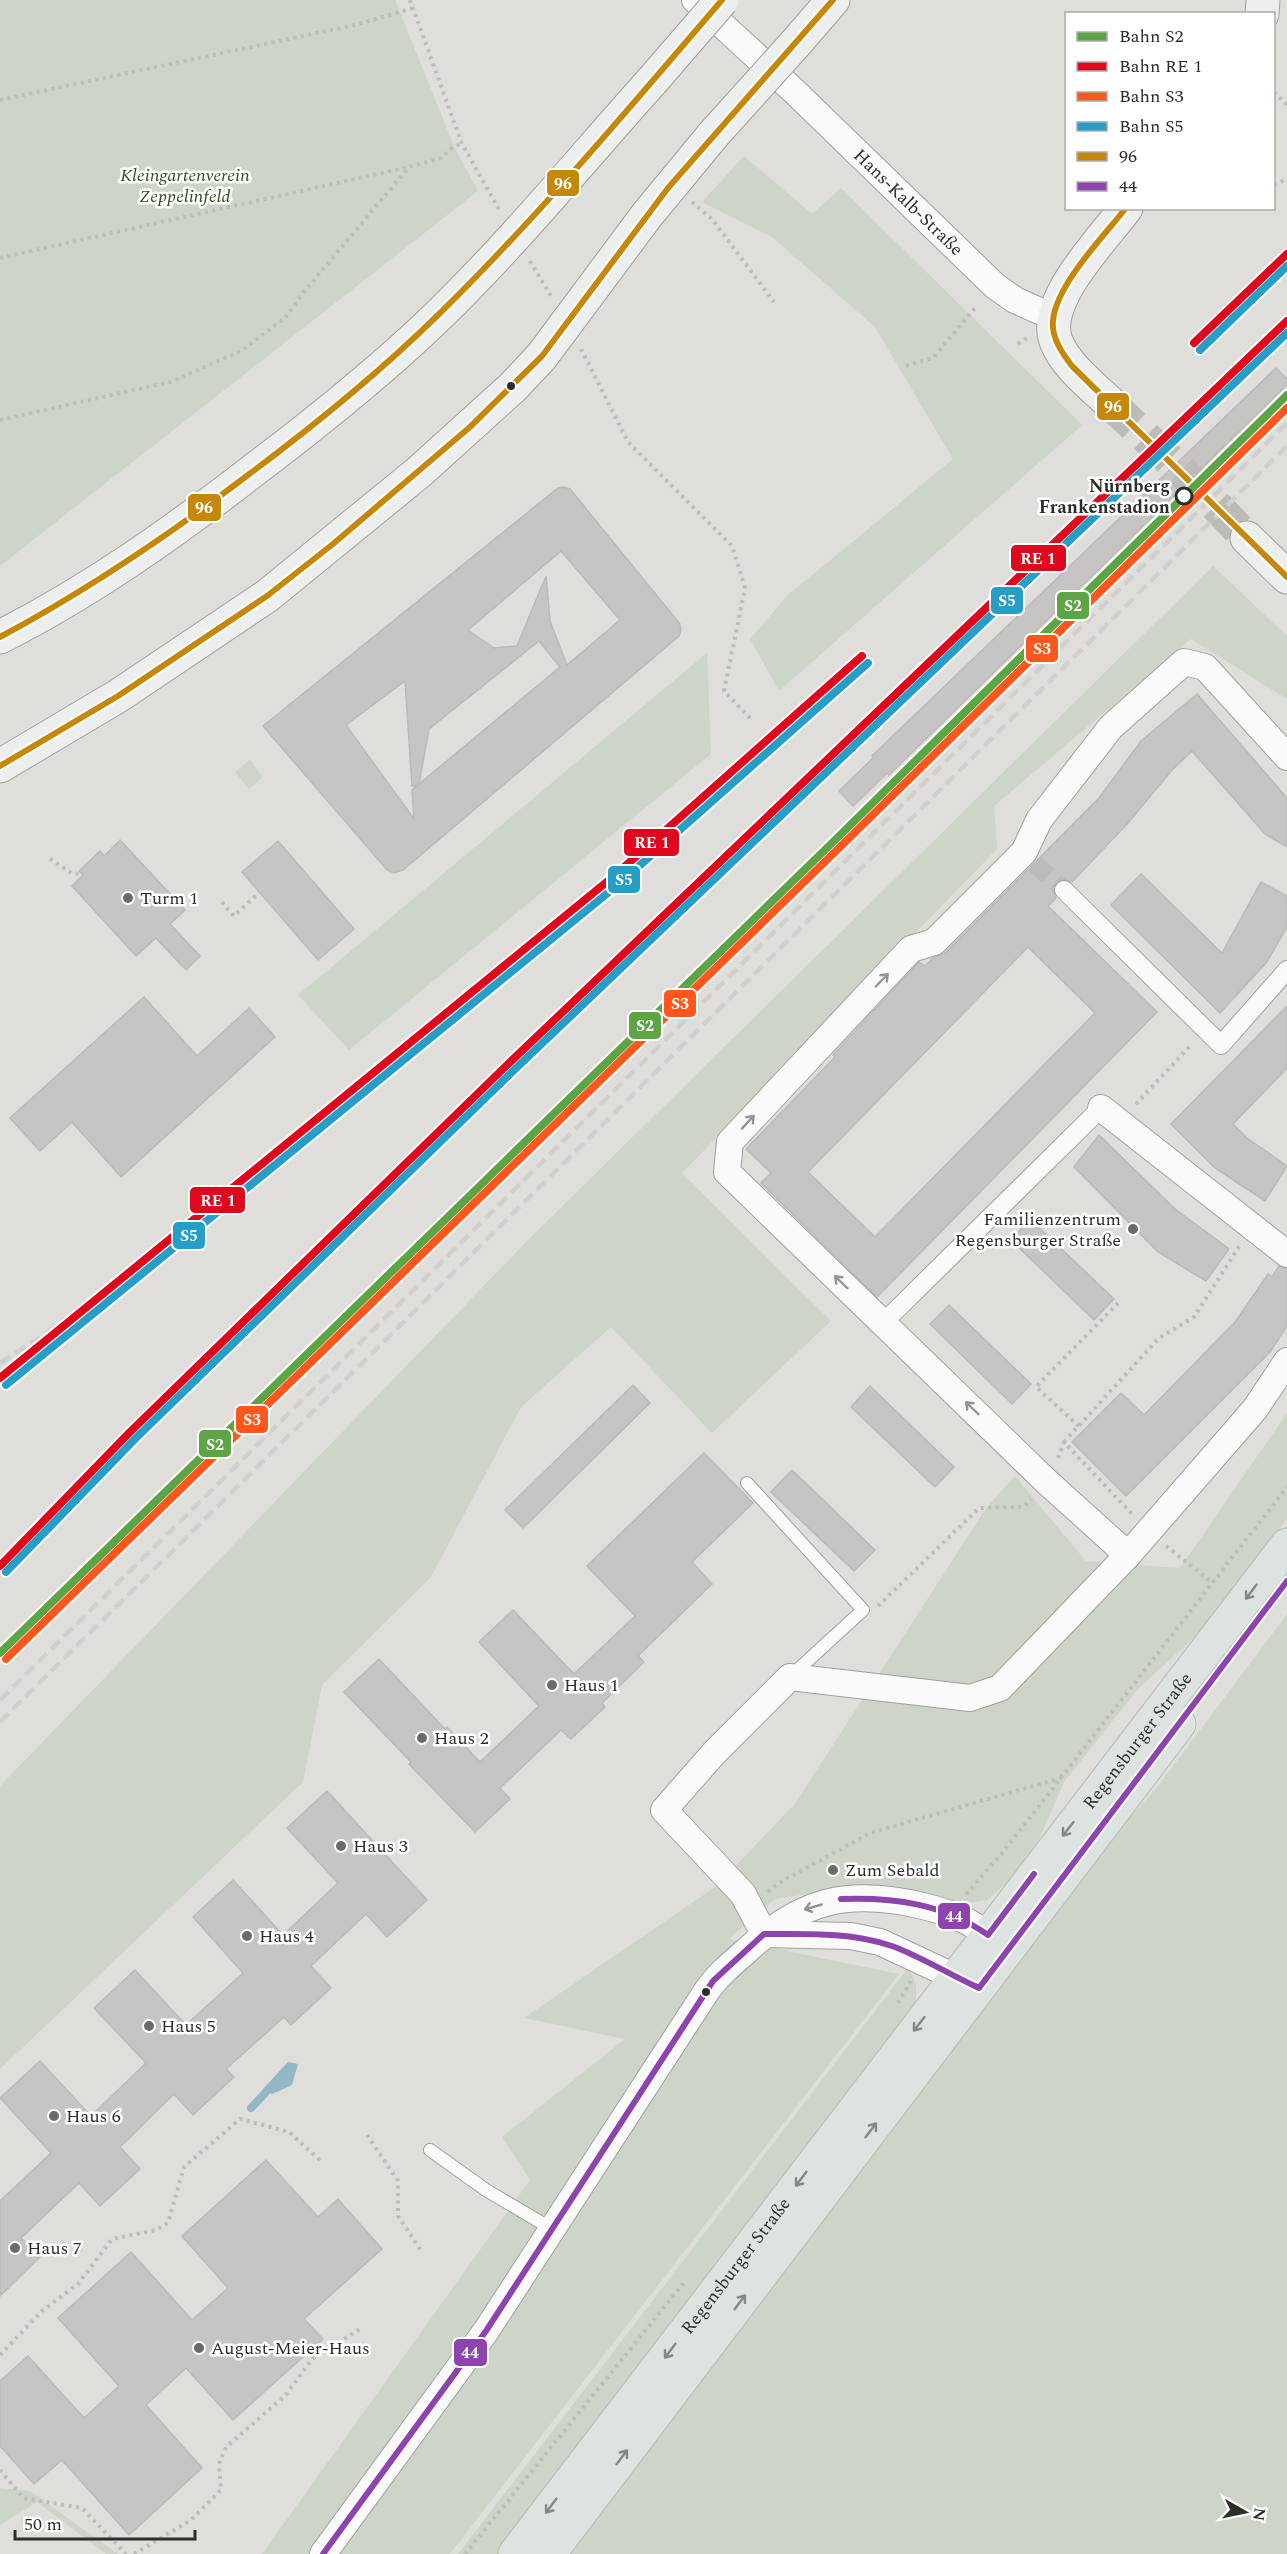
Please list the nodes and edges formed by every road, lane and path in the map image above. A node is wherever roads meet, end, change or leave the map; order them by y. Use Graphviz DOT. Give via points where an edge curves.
graph roads {
  1 [pos="410,0"];
  2 [pos="695,0"];
  3 [pos="722,0"];
  4 [pos="833,0"];
  5 [pos="413,8"];
  6 [pos="1275,93"];
  7 [pos="0,100"];
  8 [pos="1287,105"];
  9 [pos="462,144"];
  10 [pos="409,167"];
  11 [pos="668,188"];
  12 [pos="489,194"];
  13 [pos="1125,210"];
  14 [pos="515,236"];
  15 [pos="0,258"];
  16 [pos="774,302"];
  17 [pos="976,307"];
  18 [pos="1053,317"];
  19 [pos="568,324"];
  20 [pos="906,366"];
  21 [pos="1110,403"];
  22 [pos="0,420"];
  23 [pos="1247,538"];
  24 [pos="1287,577"];
  25 [pos="0,638"];
  26 [pos="751,718"];
  27 [pos="1287,757"];
  28 [pos="1,764"];
  29 [pos="50,859"];
  30 [pos="81,873"];
  31 [pos="1064,890"];
  32 [pos="260,892"];
  33 [pos="222,902"];
  34 [pos="1287,970"];
  35 [pos="1204,1031"];
  36 [pos="1110,1115"];
  37 [pos="1252,1227"];
  38 [pos="1287,1254"];
  39 [pos="1118,1303"];
  40 [pos="883,1323"];
  41 [pos="1287,1361"];
  42 [pos="1078,1426"];
  43 [pos="1065,1442"];
  44 [pos="1047,1482"];
  45 [pos="747,1484"];
  46 [pos="1287,1487"];
  47 [pos="1150,1532"];
  48 [pos="1287,1545"];
  49 [pos="1128,1555"];
  50 [pos="1287,1581"];
  51 [pos="1213,1583"];
  52 [pos="863,1610"];
  53 [pos="790,1677"];
  54 [pos="1061,1778"];
  55 [pos="751,1906"];
  56 [pos="951,1913"];
  57 [pos="764,1934"];
  58 [pos="996,1945"];
  59 [pos="923,1961"];
  60 [pos="967,1983"];
  61 [pos="891,2013"];
  62 [pos="368,2135"];
  63 [pos="430,2150"];
  64 [pos="323,2163"];
  65 [pos="552,2229"];
  66 [pos="422,2252"];
  67 [pos="693,2271"];
  68 [pos="360,2329"];
  69 [pos="0,2355"];
  70 [pos="0,2470"];
  71 [pos="126,2554"];
  72 [pos="134,2554"];
  73 [pos="322,2554"];
  74 [pos="465,2554"];
  75 [pos="515,2554"];
  76 [pos="549,2554"];
  1 -- 5 [label="path"];
  2 -- 18 [label="street, Hans-Kalb-Straße" via="995,286"];
  3 -- 14 [label="main road, bridge"];
  4 -- 11 [label="main road, bridge"];
  5 -- 7 [label="path" via="355,25"];
  5 -- 9 [label="path"];
  6 -- 8 [label="path"];
  9 -- 10 [label="path" via="441,158"];
  9 -- 12 [label="path"];
  10 -- 15 [label="path"];
  10 -- 22 [label="path" via="285,318 241,351 170,382"];
  11 -- 16 [label="path" via="712,219"];
  11 -- 19 [label="main road"];
  13 -- 18 [label="main road" via="1062,295"];
  14 -- 19 [label="path"];
  14 -- 25 [label="main road" via="416,338 283,448 127,562"];
  17 -- 20 [label="path" via="933,358"];
  18 -- 21 [label="main road" via="1056,342 1063,354"];
  19 -- 26 [label="path" via="627,442 732,546 745,588 724,691"];
  19 -- 28 [label="main road" via="513,387 470,427 292,577 175,659"];
  23 -- 24 [label="main road"];
  40 -- 27 [label="street, one-way" via="726,1172 730,1142 911,949 934,942 1029,858 1039,820 1111,726 1184,662 1205,667"];
  29 -- 30 [label="path" via="72,874"];
  31 -- 35 [label="street"];
  32 -- 33 [label="path" via="234,916"];
  34 -- 35 [label="street" via="1221,1045"];
  35 -- 36 [label="path"];
  36 -- 37 [label="street"];
  36 -- 40 [label="street"];
  37 -- 38 [label="street"];
  37 -- 42 [label="path" via="1194,1317 1159,1338"];
  39 -- 42 [label="path" via="1036,1387"];
  44 -- 40 [label="street, one-way"];
  41 -- 47 [label="street" via="1255,1409"];
  42 -- 43 [label="path"];
  43 -- 44 [label="path"];
  43 -- 47 [label="path"];
  44 -- 49 [label="street"];
  44 -- 52 [label="path" via="1023,1507 979,1508 880,1605"];
  45 -- 52 [label="lane"];
  46 -- 51 [label="path"];
  47 -- 49 [label="street"];
  47 -- 51 [label="path"];
  48 -- 58 [label="main road, Regensburger Straße, one-way"];
  49 -- 53 [label="street" via="1000,1688 970,1698"];
  50 -- 58 [label="main road"];
  51 -- 54 [label="path"];
  52 -- 53 [label="lane"];
  53 -- 55 [label="street" via="664,1810"];
  54 -- 55 [label="path" via="870,1833 779,1883"];
  54 -- 56 [label="path"];
  55 -- 57 [label="street"];
  56 -- 57 [label="street, one-way" via="873,1897 839,1899 797,1911"];
  56 -- 58 [label="street" via="976,1924"];
  57 -- 59 [label="street" via="851,1935 889,1945"];
  57 -- 65 [label="street" via="705,1992"];
  58 -- 60 [label="main road, Regensburger Straße"];
  59 -- 60 [label="street"];
  59 -- 61 [label="path"];
  60 -- 75 [label="main road, Regensburger Straße, one-way"];
  76 -- 60 [label="main road, one-way"];
  62 -- 66 [label="path" via="398,2181 398,2216"];
  63 -- 65 [label="lane" via="486,2190"];
  64 -- 69 [label="path" via="289,2132 240,2119 184,2167 168,2223 156,2230 111,2239 78,2284 42,2311"];
  65 -- 73 [label="street" via="486,2331"];
  67 -- 74 [label="path"];
  68 -- 72 [label="path" via="312,2359 285,2396 226,2447 219,2464 221,2490 190,2520"];
  70 -- 71 [label="path" via="23,2498 82,2508"];
}
